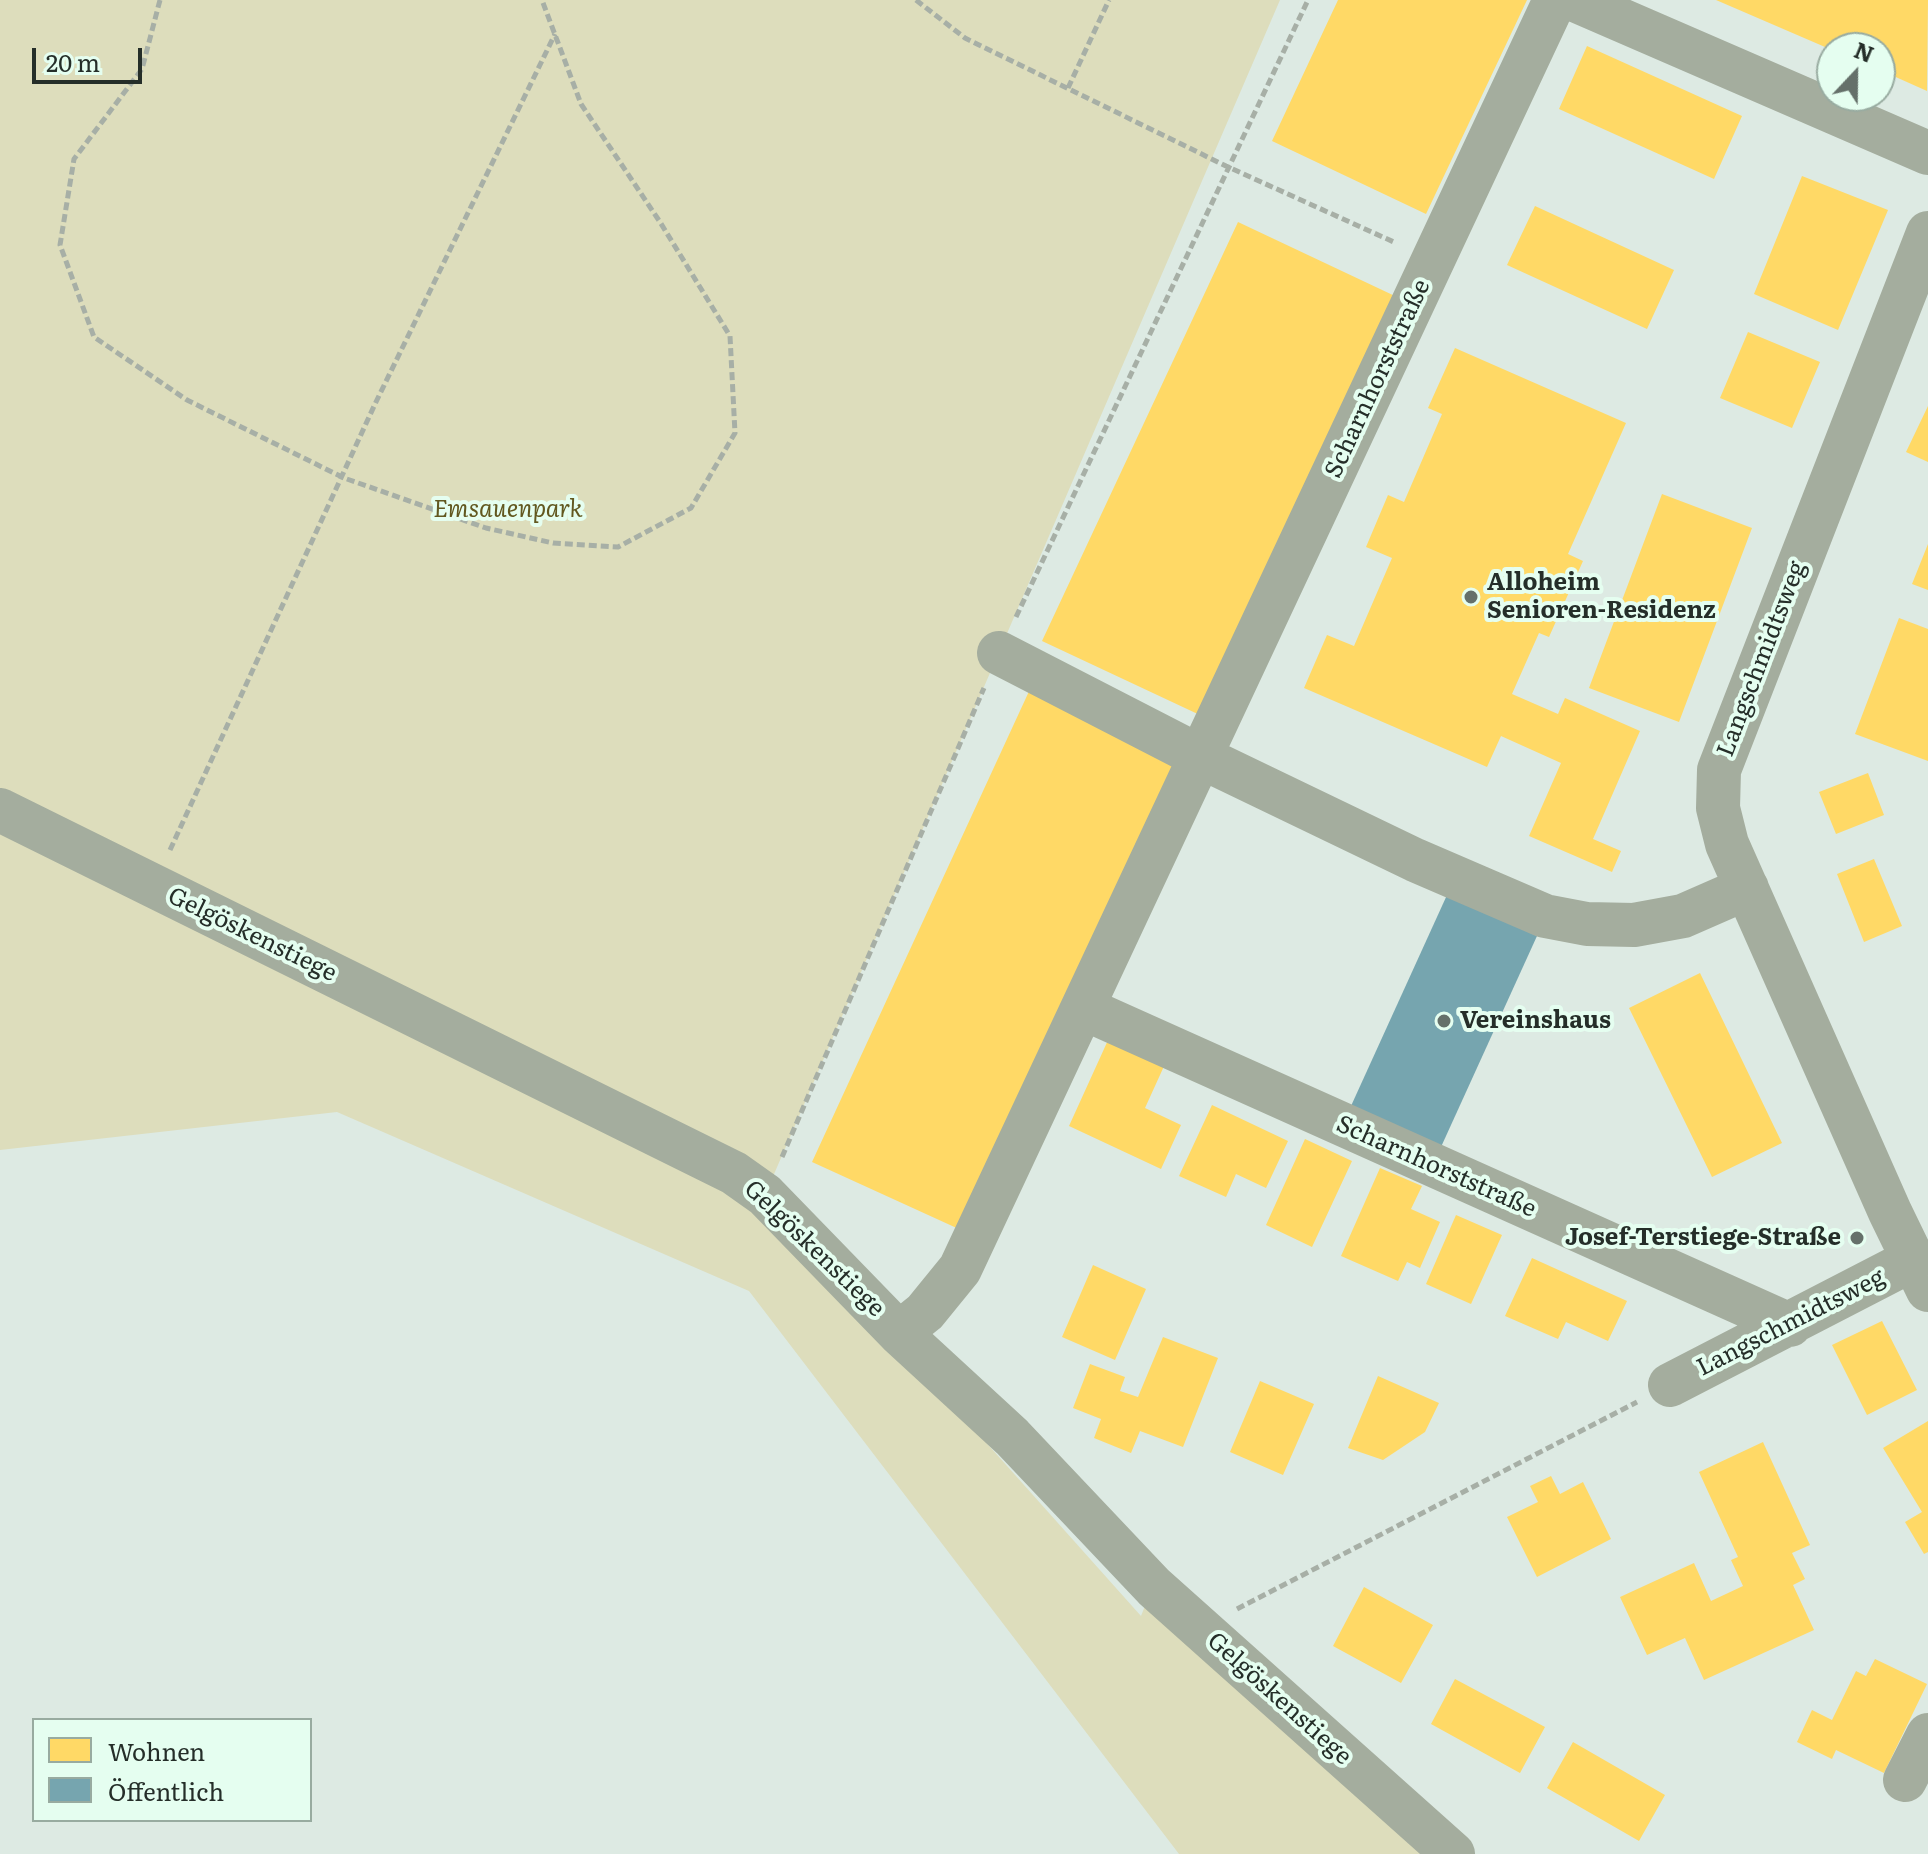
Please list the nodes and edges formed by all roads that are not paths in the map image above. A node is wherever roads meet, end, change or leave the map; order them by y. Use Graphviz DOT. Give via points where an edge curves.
graph roads {
  1 [pos="1555,0"];
  2 [pos="1575,0"];
  3 [pos="1928,153"];
  4 [pos="1928,233"];
  5 [pos="999,653"];
  6 [pos="1201,757"];
  7 [pos="0,810"];
  8 [pos="1747,888"];
  9 [pos="1083,1008"];
  10 [pos="1920,1275"];
  11 [pos="1790,1325"];
  12 [pos="899,1333"];
  13 [pos="1670,1385"];
  14 [pos="1928,1735"];
  15 [pos="1905,1780"];
  16 [pos="1453,1854"];
  1 -- 6 [label="street, Scharnhorststraße"];
  2 -- 3 [label="street"];
  4 -- 8 [label="street, Langschmidtsweg" via="1719,770 1718,808"];
  5 -- 6 [label="street"];
  6 -- 8 [label="street" via="1545,916 1634,925 1683,916"];
  6 -- 9 [label="street, Scharnhorststraße"];
  7 -- 12 [label="street, Gelgöskenstiege" via="734,1173 765,1195"];
  8 -- 10 [label="street, Langschmidtsweg"];
  9 -- 11 [label="street, Scharnhorststraße"];
  9 -- 12 [label="street, Scharnhorststraße" via="960,1269 925,1312"];
  10 -- 11 [label="street, Langschmidtsweg"];
  11 -- 13 [label="street, Langschmidtsweg"];
  12 -- 16 [label="street, Gelgöskenstiege" via="1012,1437 1154,1587"];
  14 -- 15 [label="street"];
}
